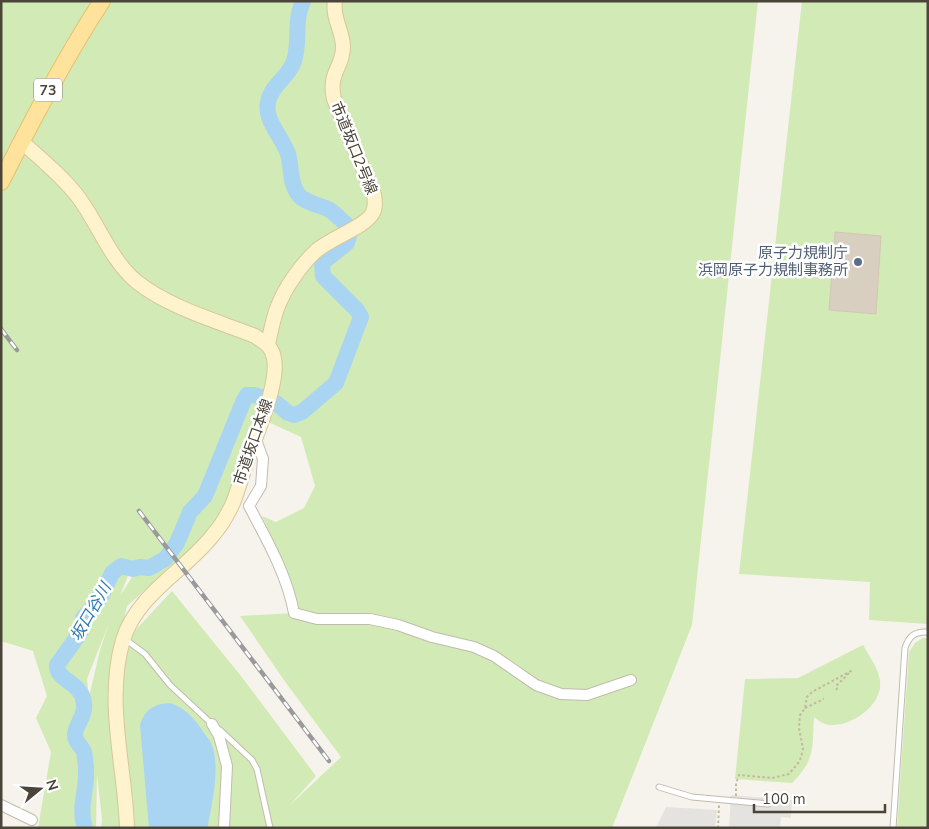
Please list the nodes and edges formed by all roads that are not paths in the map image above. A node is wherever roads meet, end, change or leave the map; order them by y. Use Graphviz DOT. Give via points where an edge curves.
graph roads {
  1 [pos="102,1"];
  2 [pos="336,1"];
  3 [pos="22,142"];
  4 [pos="1,182"];
  5 [pos="268,344"];
  6 [pos="255,437"];
  7 [pos="928,632"];
  8 [pos="124,638"];
  9 [pos="632,680"];
  10 [pos="212,724"];
  11 [pos="659,787"];
  12 [pos="768,804"];
  13 [pos="1,805"];
  14 [pos="32,820"];
  15 [pos="127,828"];
  16 [pos="224,828"];
  17 [pos="270,828"];
  18 [pos="893,828"];
  1 -- 3 [label="main road, 73" via="54,79"];
  2 -- 5 [label="street, 市道坂口2号線" via="334,8 343,38 343,50 331,89 374,194 375,205 366,221 314,252 283,294"];
  3 -- 4 [label="main road, 73"];
  3 -- 5 [label="street" via="78,197 112,253 136,282 165,300"];
  5 -- 6 [label="street, 市道坂口本線" via="274,356 275,371"];
  6 -- 8 [label="street, 市道坂口本線" via="233,503 222,523 213,536 143,603"];
  6 -- 9 [label="street" via="263,459 261,486 249,506 291,592 294,613 317,619 370,619 474,647 494,656 536,685 561,694 587,696"];
  7 -- 18 [label="lane" via="915,634 908,639 905,648"];
  8 -- 10 [label="lane" via="146,654 170,685"];
  8 -- 15 [label="street, 市道坂口本線" via="116,669 115,693"];
  10 -- 16 [label="street" via="219,736 227,766"];
  10 -- 17 [label="lane" via="252,760 257,769"];
  11 -- 12 [label="lane" via="692,797"];
  13 -- 14 [label="street"];
}
